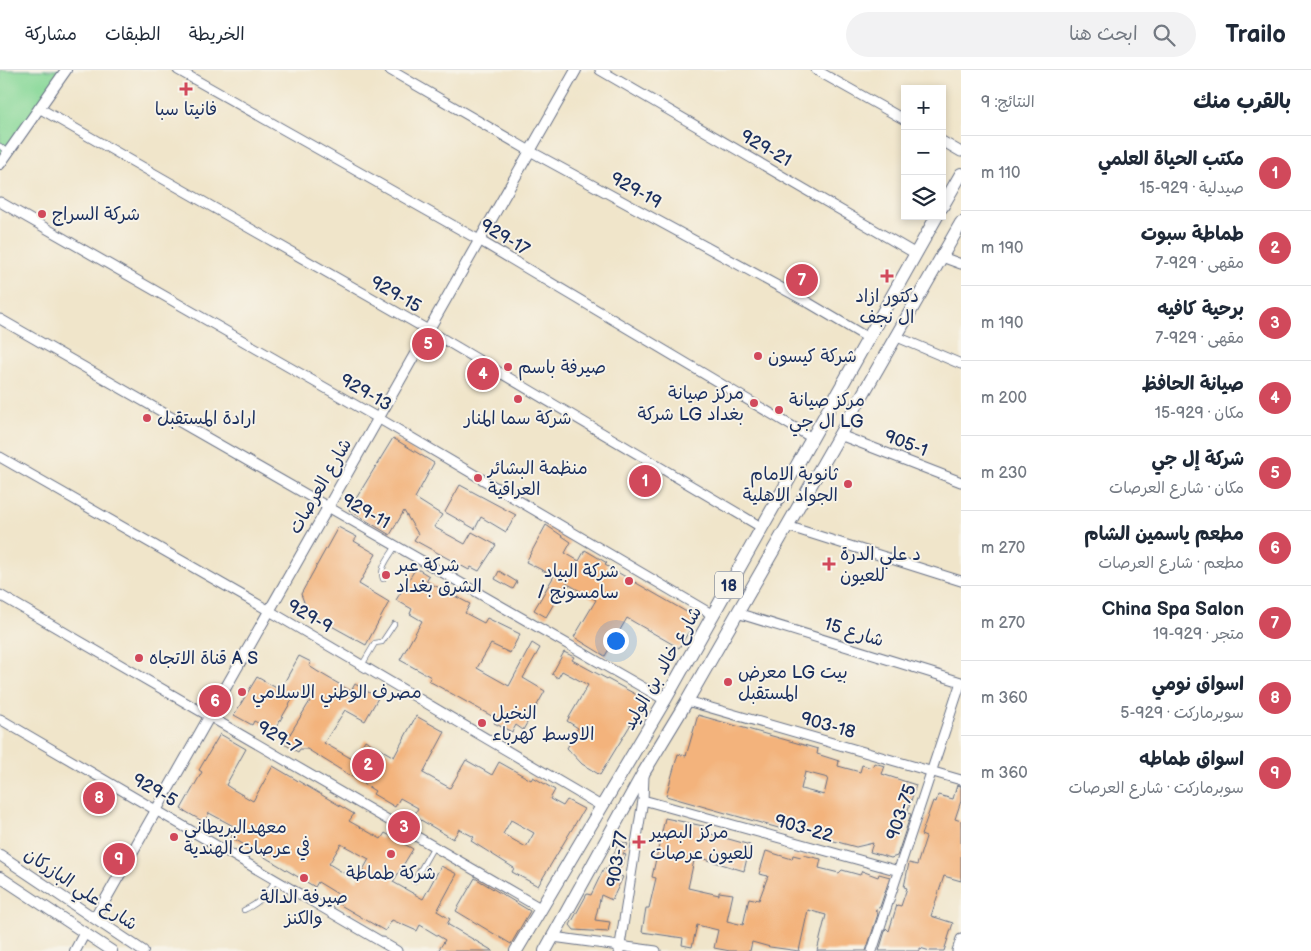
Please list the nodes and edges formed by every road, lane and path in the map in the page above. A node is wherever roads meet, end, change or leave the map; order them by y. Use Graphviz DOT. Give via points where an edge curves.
graph roads {
  1 [pos="66,70"];
  2 [pos="178,70"];
  3 [pos="390,70"];
  4 [pos="576,70"];
  5 [pos="600,70"];
  6 [pos="816,70"];
  7 [pos="39,108"];
  8 [pos="901,118"];
  9 [pos="946,143"];
  10 [pos="4,150"];
  11 [pos="530,151"];
  12 [pos="961,152"];
  13 [pos="0,164"];
  14 [pos="961,174"];
  15 [pos="946,200"];
  16 [pos="0,202"];
  17 [pos="935,220"];
  18 [pos="961,223"];
  19 [pos="479,240"];
  20 [pos="916,254"];
  21 [pos="942,256"];
  22 [pos="961,264"];
  23 [pos="0,318"];
  24 [pos="428,330"];
  25 [pos="895,336"];
  26 [pos="868,338"];
  27 [pos="961,364"];
  28 [pos="378,418"];
  29 [pos="840,435"];
  30 [pos="812,438"];
  31 [pos="0,457"];
  32 [pos="961,482"];
  33 [pos="327,507"];
  34 [pos="787,526"];
  35 [pos="761,527"];
  36 [pos="396,547"];
  37 [pos="383,579"];
  38 [pos="961,581"];
  39 [pos="0,595"];
  40 [pos="268,610"];
  41 [pos="737,613"];
  42 [pos="713,615"];
  43 [pos="394,624"];
  44 [pos="362,665"];
  45 [pos="961,682"];
  46 [pos="665,700"];
  47 [pos="687,701"];
  48 [pos="209,715"];
  49 [pos="0,719"];
  50 [pos="644,772"];
  51 [pos="932,772"];
  52 [pos="961,780"];
  53 [pos="643,800"];
  54 [pos="601,806"];
  55 [pos="155,808"];
  56 [pos="434,846"];
  57 [pos="0,855"];
  58 [pos="899,871"];
  59 [pos="0,877"];
  60 [pos="276,879"];
  61 [pos="414,881"];
  62 [pos="540,908"];
  63 [pos="244,910"];
  64 [pos="95,918"];
  65 [pos="84,934"];
  66 [pos="553,937"];
  67 [pos="961,939"];
  68 [pos="619,948"];
  69 [pos="75,951"];
  70 [pos="112,951"];
  71 [pos="143,951"];
  72 [pos="398,951"];
  73 [pos="516,951"];
  74 [pos="545,951"];
  75 [pos="656,951"];
  76 [pos="872,951"];
  77 [pos="957,951"];
  1 -- 7 [label="street"];
  2 -- 19 [label="street, 929-17"];
  3 -- 11 [label="street, 929-19"];
  4 -- 11 [label="street, شارع العرصات"];
  5 -- 20 [label="street, 929-21"];
  6 -- 8 [label="street"];
  7 -- 10 [label="street"];
  7 -- 24 [label="street, 929-15"];
  9 -- 12 [label="street"];
  10 -- 13 [label="street"];
  11 -- 19 [label="street, شارع العرصات"];
  11 -- 26 [label="street, 929-19"];
  14 -- 15 [label="main road"];
  16 -- 28 [label="street, 929-13"];
  17 -- 20 [label="main road, شارع خالد بن الوليد / 18"];
  18 -- 21 [label="main road, شارع خالد بن الوليد / 18"];
  19 -- 24 [label="street, شارع العرصات"];
  19 -- 30 [label="street, 929-17"];
  20 -- 26 [label="main road, شارع خالد بن الوليد / 18"];
  21 -- 22 [label="street"];
  21 -- 25 [label="main road, شارع خالد بن الوليد / 18"];
  23 -- 33 [label="street, 929-11"];
  24 -- 28 [label="street, شارع العرصات"];
  24 -- 35 [label="street, 929-15"];
  25 -- 27 [label="street"];
  25 -- 29 [label="main road, شارع خالد بن الوليد / 18"];
  26 -- 30 [label="main road, شارع خالد بن الوليد / 18"];
  28 -- 33 [label="street, شارع العرصات"];
  28 -- 42 [label="street, 929-13"];
  29 -- 32 [label="street, 905-1"];
  29 -- 34 [label="main road, شارع خالد بن الوليد / 18"];
  30 -- 35 [label="main road, شارع خالد بن الوليد / 18"];
  31 -- 40 [label="street, 929-9"];
  33 -- 36 [label="street, 929-11"];
  33 -- 40 [label="street, شارع العرصات"];
  34 -- 38 [label="street"];
  34 -- 41 [label="main road, شارع خالد بن الوليد / 18"];
  35 -- 42 [label="main road, شارع خالد بن الوليد / 18"];
  36 -- 37 [label="lane" via="381,573"];
  36 -- 46 [label="street, 929-11"];
  39 -- 48 [label="street, 929-7"];
  40 -- 44 [label="street, 929-9"];
  40 -- 48 [label="street, شارع العرصات"];
  41 -- 45 [label="street, شارع 15"];
  41 -- 47 [label="main road, شارع خالد بن الوليد / 18"];
  42 -- 46 [label="main road, شارع خالد بن الوليد / 18"];
  43 -- 44 [label="lane" via="382,642 375,643"];
  44 -- 54 [label="street, 929-9"];
  45 -- 51 [label="street, 903-75"];
  46 -- 54 [label="main road, شارع خالد بن الوليد / 18"];
  47 -- 50 [label="main road, شارع خالد بن الوليد / 18"];
  47 -- 51 [label="street, 903-18"];
  48 -- 55 [label="street, شارع العرصات"];
  48 -- 56 [label="street, 929-7"];
  49 -- 55 [label="street, 929-5"];
  50 -- 53 [label="street, 903-77"];
  50 -- 66 [label="main road, شارع خالد بن الوليد / 18"];
  51 -- 52 [label="street, 903-18"];
  51 -- 58 [label="street, 903-75"];
  53 -- 58 [label="street, 903-22"];
  53 -- 68 [label="street, 903-77"];
  54 -- 62 [label="main road, شارع خالد بن الوليد / 18"];
  55 -- 60 [label="street, 929-5"];
  55 -- 64 [label="street, شارع العرصات"];
  56 -- 61 [label="lane"];
  56 -- 62 [label="street, 929-7"];
  57 -- 64 [label="street, شارع علي البازركان"];
  58 -- 76 [label="street, 903-75"];
  59 -- 65 [label="street, شارع علي البازركان"];
  60 -- 63 [label="lane" via="257,904"];
  60 -- 72 [label="street, 929-5"];
  62 -- 73 [label="main road, شارع خالد بن الوليد / 18"];
  64 -- 71 [label="street, شارع علي البازركان"];
  65 -- 69 [label="street"];
  65 -- 70 [label="street, شارع علي البازركان"];
  66 -- 68 [label="street"];
  66 -- 74 [label="main road, شارع خالد بن الوليد / 18"];
  67 -- 77 [label="street"];
  68 -- 75 [label="street"];
}
